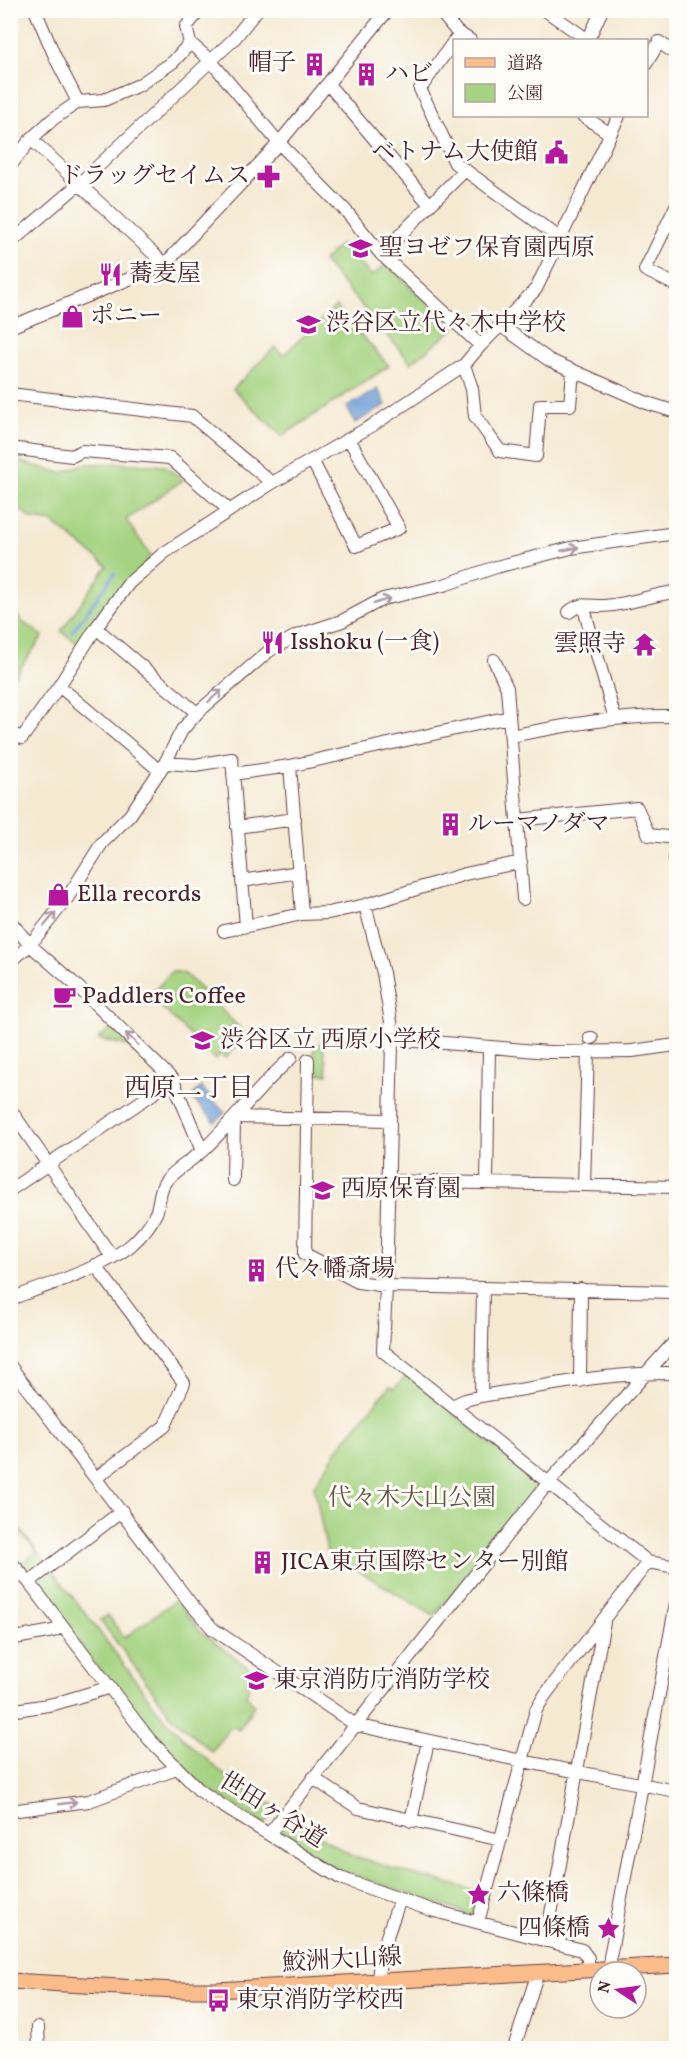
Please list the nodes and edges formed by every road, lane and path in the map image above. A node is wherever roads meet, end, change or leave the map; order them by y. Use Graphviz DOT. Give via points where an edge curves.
graph roads {
  1 [pos="35,10"];
  2 [pos="200,10"];
  3 [pos="256,10"];
  4 [pos="388,10"];
  5 [pos="439,10"];
  6 [pos="545,10"];
  7 [pos="602,10"];
  8 [pos="460,39"];
  9 [pos="587,39"];
  10 [pos="588,39"];
  11 [pos="190,43"];
  12 [pos="453,48"];
  13 [pos="676,54"];
  14 [pos="210,60"];
  15 [pos="648,61"];
  16 [pos="328,84"];
  17 [pos="78,102"];
  18 [pos="585,117"];
  19 [pos="618,117"];
  20 [pos="609,133"];
  21 [pos="32,139"];
  22 [pos="279,142"];
  23 [pos="10,166"];
  24 [pos="465,170"];
  25 [pos="79,184"];
  26 [pos="430,205"];
  27 [pos="676,206"];
  28 [pos="561,239"];
  29 [pos="10,243"];
  30 [pos="381,254"];
  31 [pos="164,265"];
  32 [pos="676,285"];
  33 [pos="500,325"];
  34 [pos="10,327"];
  35 [pos="480,345"];
  36 [pos="464,365"];
  37 [pos="573,372"];
  38 [pos="10,394"];
  39 [pos="676,412"];
  40 [pos="349,439"];
  41 [pos="10,448"];
  42 [pos="312,460"];
  43 [pos="272,483"];
  44 [pos="229,510"];
  45 [pos="676,533"];
  46 [pos="676,592"];
  47 [pos="583,606"];
  48 [pos="569,612"];
  49 [pos="96,628"];
  50 [pos="494,660"];
  51 [pos="59,686"];
  52 [pos="197,713"];
  53 [pos="676,716"];
  54 [pos="509,717"];
  55 [pos="615,719"];
  56 [pos="10,733"];
  57 [pos="511,736"];
  58 [pos="290,766"];
  59 [pos="162,767"];
  60 [pos="233,774"];
  61 [pos="295,819"];
  62 [pos="517,820"];
  63 [pos="237,827"];
  64 [pos="676,838"];
  65 [pos="676,844"];
  66 [pos="521,862"];
  67 [pos="675,862"];
  68 [pos="299,872"];
  69 [pos="242,881"];
  70 [pos="523,899"];
  71 [pos="364,905"];
  72 [pos="302,914"];
  73 [pos="10,921"];
  74 [pos="246,926"];
  75 [pos="224,931"];
  76 [pos="30,945"];
  77 [pos="10,962"];
  78 [pos="392,1028"];
  79 [pos="590,1042"];
  80 [pos="676,1045"];
  81 [pos="489,1047"];
  82 [pos="291,1058"];
  83 [pos="308,1060"];
  84 [pos="173,1080"];
  85 [pos="11,1111"];
  86 [pos="308,1117"];
  87 [pos="235,1118"];
  88 [pos="390,1120"];
  89 [pos="202,1151"];
  90 [pos="49,1164"];
  91 [pos="233,1180"];
  92 [pos="388,1181"];
  93 [pos="487,1182"];
  94 [pos="584,1185"];
  95 [pos="676,1187"];
  96 [pos="10,1190"];
  97 [pos="112,1257"];
  98 [pos="95,1265"];
  99 [pos="386,1286"];
  100 [pos="483,1288"];
  101 [pos="581,1289"];
  102 [pos="676,1292"];
  103 [pos="10,1299"];
  104 [pos="676,1340"];
  105 [pos="10,1366"];
  106 [pos="648,1373"];
  107 [pos="676,1373"];
  108 [pos="580,1381"];
  109 [pos="481,1396"];
  110 [pos="452,1406"];
  111 [pos="96,1478"];
  112 [pos="549,1482"];
  113 [pos="122,1512"];
  114 [pos="10,1562"];
  115 [pos="648,1562"];
  116 [pos="676,1567"];
  117 [pos="29,1582"];
  118 [pos="676,1603"];
  119 [pos="605,1618"];
  120 [pos="62,1627"];
  121 [pos="10,1639"];
  122 [pos="108,1686"];
  123 [pos="10,1711"];
  124 [pos="356,1725"];
  125 [pos="428,1741"];
  126 [pos="522,1761"];
  127 [pos="175,1767"];
  128 [pos="577,1772"];
  129 [pos="313,1778"];
  130 [pos="643,1784"];
  131 [pos="676,1791"];
  132 [pos="10,1811"];
  133 [pos="411,1821"];
  134 [pos="270,1834"];
  135 [pos="501,1840"];
  136 [pos="400,1899"];
  137 [pos="478,1922"];
  138 [pos="546,1941"];
  139 [pos="588,1960"];
  140 [pos="610,1960"];
  141 [pos="676,1965"];
  142 [pos="648,1967"];
  143 [pos="588,1970"];
  144 [pos="538,1972"];
  145 [pos="10,1981"];
  146 [pos="378,1982"];
  147 [pos="38,2027"];
  148 [pos="39,2049"];
  149 [pos="514,2049"];
  1 -- 17 [label="street"];
  2 -- 11 [label="street" via="186,27"];
  3 -- 14 [label="street" via="234,39"];
  4 -- 16 [label="street"];
  5 -- 8 [label="street"];
  6 -- 9 [label="street"];
  7 -- 10 [label="street"];
  11 -- 14 [label="street"];
  11 -- 17 [label="street" via="173,62 139,85 104,99"];
  12 -- 24 [label="street" via="420,89 455,163"];
  13 -- 15 [label="street" via="659,42"];
  14 -- 22 [label="street"];
  14 -- 25 [label="street"];
  16 -- 22 [label="street"];
  16 -- 26 [label="street"];
  17 -- 21 [label="street"];
  18 -- 20 [label="street"];
  19 -- 20 [label="street"];
  20 -- 28 [label="street"];
  21 -- 23 [label="street"];
  21 -- 25 [label="street"];
  22 -- 30 [label="street" via="346,211"];
  22 -- 31 [label="street"];
  24 -- 26 [label="street"];
  24 -- 28 [label="street"];
  25 -- 29 [label="street"];
  25 -- 31 [label="street"];
  26 -- 30 [label="street"];
  27 -- 32 [label="street" via="645,270"];
  28 -- 33 [label="street" via="536,288"];
  30 -- 35 [label="street"];
  31 -- 34 [label="street"];
  33 -- 35 [label="street"];
  33 -- 37 [label="street"];
  35 -- 36 [label="street"];
  36 -- 37 [label="street" via="475,416 500,451 536,456 540,405 570,405"];
  36 -- 40 [label="street"];
  37 -- 39 [label="street"];
  38 -- 43 [label="street" via="192,416"];
  40 -- 42 [label="street"];
  40 -- 42 [label="street" via="399,528 356,546"];
  41 -- 44 [label="street" via="72,456 82,451 170,458"];
  42 -- 43 [label="street"];
  43 -- 44 [label="street"];
  44 -- 49 [label="street" via="164,553 129,583"];
  52 -- 45 [label="street, one-way" via="269,651 296,636 342,621 383,599 572,548"];
  46 -- 47 [label="street" via="624,605"];
  47 -- 48 [label="street"];
  47 -- 55 [label="street"];
  49 -- 51 [label="street"];
  49 -- 52 [label="street"];
  50 -- 54 [label="street" via="507,688"];
  51 -- 56 [label="street" via="22,738"];
  51 -- 59 [label="street"];
  52 -- 59 [label="street" via="182,730"];
  53 -- 55 [label="street"];
  54 -- 57 [label="street"];
  54 -- 58 [label="street"];
  55 -- 57 [label="street"];
  57 -- 62 [label="street"];
  58 -- 60 [label="street"];
  58 -- 61 [label="street"];
  59 -- 60 [label="street" via="231,759"];
  76 -- 59 [label="street, one-way"];
  60 -- 63 [label="street"];
  61 -- 63 [label="street"];
  61 -- 68 [label="street"];
  62 -- 64 [label="street" via="637,808 649,835"];
  62 -- 66 [label="street"];
  63 -- 69 [label="street"];
  65 -- 67 [label="street"];
  66 -- 70 [label="street"];
  66 -- 71 [label="street" via="465,874"];
  68 -- 69 [label="street"];
  68 -- 72 [label="street"];
  69 -- 74 [label="street"];
  71 -- 72 [label="street"];
  71 -- 78 [label="street" via="383,973"];
  72 -- 74 [label="street"];
  73 -- 76 [label="street"];
  74 -- 75 [label="street"];
  76 -- 77 [label="street"];
  84 -- 76 [label="street, one-way"];
  79 -- 80 [label="street" via="632,1051"];
  79 -- 81 [label="street" via="548,1052"];
  79 -- 94 [label="street"];
  81 -- 88 [label="street" via="392,1042"];
  81 -- 93 [label="street"];
  82 -- 87 [label="street" via="269,1077"];
  83 -- 86 [label="street"];
  84 -- 89 [label="street"];
  84 -- 90 [label="street"];
  85 -- 90 [label="street"];
  86 -- 87 [label="street"];
  86 -- 88 [label="street"];
  86 -- 99 [label="street" via="305,1254 358,1282"];
  87 -- 89 [label="street"];
  87 -- 91 [label="street"];
  88 -- 92 [label="street"];
  89 -- 97 [label="street" via="165,1182 156,1214 130,1245"];
  90 -- 96 [label="street"];
  90 -- 97 [label="street"];
  92 -- 93 [label="street"];
  92 -- 99 [label="street"];
  93 -- 94 [label="street"];
  94 -- 95 [label="street"];
  97 -- 98 [label="street"];
  98 -- 103 [label="street"];
  98 -- 111 [label="street" via="184,1383 165,1426"];
  99 -- 100 [label="street"];
  99 -- 110 [label="street" via="383,1351"];
  100 -- 101 [label="street"];
  100 -- 109 [label="street"];
  101 -- 102 [label="street"];
  101 -- 108 [label="street"];
  104 -- 106 [label="street"];
  105 -- 111 [label="street"];
  106 -- 107 [label="street"];
  106 -- 108 [label="street"];
  106 -- 112 [label="street"];
  108 -- 109 [label="street"];
  109 -- 110 [label="street"];
  110 -- 112 [label="street"];
  111 -- 113 [label="street"];
  112 -- 115 [label="street"];
  112 -- 124 [label="street"];
  113 -- 117 [label="street"];
  113 -- 124 [label="street" via="213,1629"];
  114 -- 117 [label="street, 世田ヶ谷道"];
  115 -- 116 [label="street"];
  115 -- 119 [label="street"];
  117 -- 120 [label="street, 世田ヶ谷道"];
  118 -- 130 [label="street"];
  119 -- 126 [label="street" via="536,1710"];
  119 -- 128 [label="street"];
  120 -- 121 [label="street"];
  120 -- 122 [label="street, 世田ヶ谷道"];
  122 -- 123 [label="street" via="54,1704"];
  122 -- 127 [label="street, 世田ヶ谷道"];
  124 -- 125 [label="street"];
  124 -- 129 [label="street"];
  125 -- 126 [label="street"];
  125 -- 133 [label="street"];
  126 -- 128 [label="street"];
  126 -- 135 [label="street"];
  132 -- 127 [label="street, one-way" via="89,1801"];
  127 -- 134 [label="street, 世田ヶ谷道" via="206,1795"];
  128 -- 130 [label="street"];
  128 -- 138 [label="street"];
  129 -- 133 [label="street" via="358,1808"];
  129 -- 134 [label="street"];
  130 -- 131 [label="street"];
  130 -- 140 [label="street"];
  133 -- 135 [label="street"];
  134 -- 136 [label="street, 世田ヶ谷道" via="340,1878"];
  135 -- 137 [label="street"];
  136 -- 137 [label="street, 世田ヶ谷道"];
  136 -- 146 [label="street" via="378,1966"];
  137 -- 138 [label="street, 世田ヶ谷道"];
  138 -- 139 [label="street, 世田ヶ谷道" via="584,1951"];
  141 -- 142 [label="main road, 鮫洲大山線"];
  143 -- 144 [label="main road, 鮫洲大山線"];
  144 -- 146 [label="main road, 鮫洲大山線"];
  144 -- 149 [label="street"];
  145 -- 146 [label="main road, 鮫洲大山線" via="205,1990"];
  147 -- 148 [label="street"];
}
